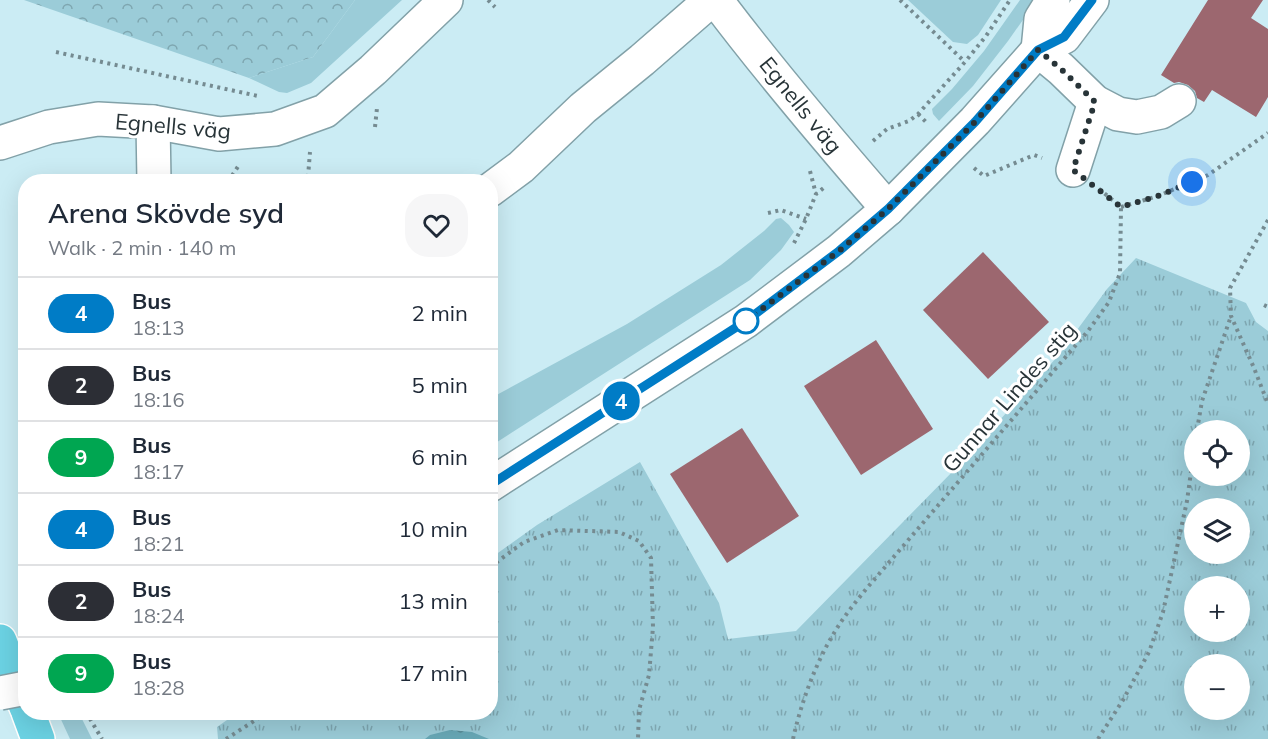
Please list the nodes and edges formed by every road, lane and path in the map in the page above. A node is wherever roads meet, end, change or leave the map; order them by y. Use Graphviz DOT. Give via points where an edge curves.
graph roads {
  1 [pos="446,0"];
  2 [pos="488,0"];
  3 [pos="711,0"];
  4 [pos="716,0"];
  5 [pos="900,0"];
  6 [pos="1010,0"];
  7 [pos="1053,0"];
  8 [pos="1092,0"];
  9 [pos="495,7"];
  10 [pos="1038,50"];
  11 [pos="56,52"];
  12 [pos="965,62"];
  13 [pos="260,96"];
  14 [pos="1179,101"];
  15 [pos="1095,102"];
  16 [pos="153,122"];
  17 [pos="1268,133"];
  18 [pos="879,136"];
  19 [pos="311,142"];
  20 [pos="0,143"];
  21 [pos="971,166"];
  22 [pos="1073,170"];
  23 [pos="154,174"];
  24 [pos="309,174"];
  25 [pos="498,184"];
  26 [pos="1121,207"];
  27 [pos="888,209"];
  28 [pos="768,213"];
  29 [pos="806,219"];
  30 [pos="1268,220"];
  31 [pos="1231,316"];
  32 [pos="1268,404"];
  33 [pos="1199,420"];
  34 [pos="498,480"];
  35 [pos="1189,486"];
  36 [pos="498,561"];
  37 [pos="0,641"];
  38 [pos="18,687"];
  39 [pos="18,690"];
  40 [pos="0,693"];
  41 [pos="31,720"];
  42 [pos="91,720"];
  43 [pos="256,720"];
  44 [pos="38,739"];
  45 [pos="102,739"];
  46 [pos="226,739"];
  47 [pos="638,739"];
  48 [pos="793,739"];
  49 [pos="1098,739"];
  1 -- 16 [label="street, Egnells väg" via="325,111 275,129 219,134"];
  2 -- 9 [label="path"];
  3 -- 25 [label="street"];
  4 -- 27 [label="street, Egnells väg"];
  5 -- 12 [label="path"];
  6 -- 12 [label="path"];
  7 -- 10 [label="street" via="1041,19"];
  8 -- 10 [label="street" via="1064,37"];
  10 -- 15 [label="street"];
  10 -- 27 [label="street" via="975,122"];
  11 -- 13 [label="path"];
  12 -- 18 [label="path" via="918,114"];
  14 -- 15 [label="street" via="1161,112 1137,117 1118,114"];
  15 -- 22 [label="street"];
  16 -- 20 [label="street, Egnells väg" via="98,119 49,127"];
  16 -- 23 [label="street"];
  17 -- 26 [label="path" via="1208,175"];
  19 -- 24 [label="path"];
  21 -- 22 [label="path" via="984,177 1034,155"];
  22 -- 26 [label="path"];
  26 -- 48 [label="path, Gunnar Lindes stig" via="1120,273 1109,302 841,622 810,683"];
  27 -- 34 [label="street" via="746,321"];
  28 -- 29 [label="path" via="781,210"];
  30 -- 31 [label="path" via="1230,288"];
  31 -- 32 [label="path"];
  31 -- 33 [label="path"];
  35 -- 49 [label="path" via="1163,612 1149,652"];
  36 -- 47 [label="path" via="524,542 558,530 619,532 639,541 651,558 653,627"];
  37 -- 38 [label="main road"];
  39 -- 40 [label="street, bridge"];
  41 -- 44 [label="main road"];
  42 -- 45 [label="path"];
  43 -- 46 [label="path"];
}
